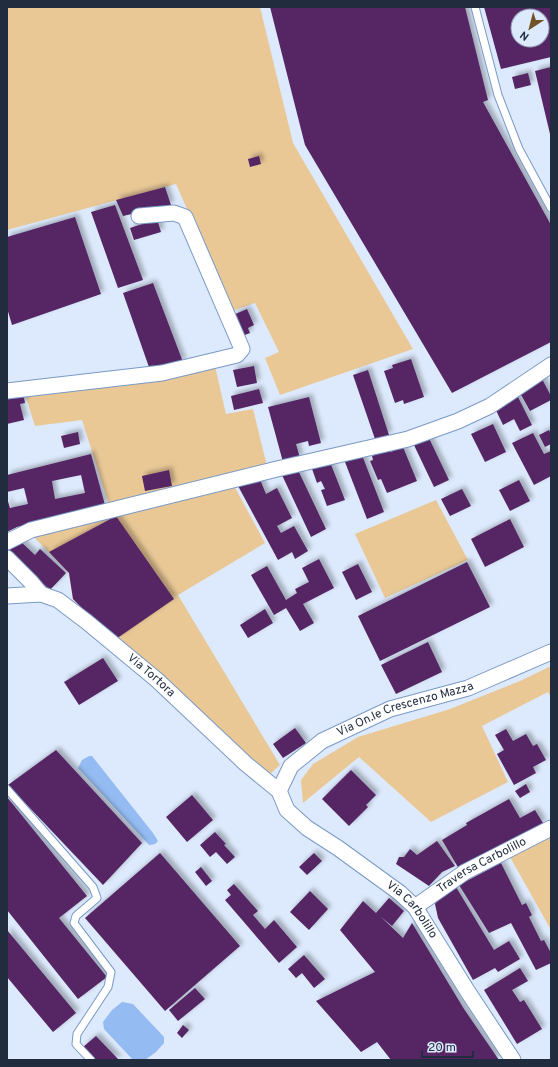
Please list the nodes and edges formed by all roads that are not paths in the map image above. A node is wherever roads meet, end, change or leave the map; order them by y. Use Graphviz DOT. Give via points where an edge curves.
graph roads {
  1 [pos="476,7"];
  2 [pos="551,208"];
  3 [pos="139,216"];
  4 [pos="551,365"];
  5 [pos="7,391"];
  6 [pos="7,542"];
  7 [pos="7,558"];
  8 [pos="40,594"];
  9 [pos="7,596"];
  10 [pos="551,652"];
  11 [pos="7,789"];
  12 [pos="278,791"];
  13 [pos="551,828"];
  14 [pos="415,907"];
  15 [pos="91,1060"];
  16 [pos="513,1060"];
  1 -- 2 [label="lane" via="498,95 518,149"];
  3 -- 5 [label="street" via="174,213 185,217 242,349 236,355 162,373"];
  4 -- 6 [label="street" via="490,406 458,422 408,439 31,530"];
  7 -- 8 [label="street"];
  8 -- 9 [label="street, Via Tortora"];
  8 -- 12 [label="street, Via Tortora" via="58,600 157,680"];
  10 -- 12 [label="street, Via On.le Crescenzo Mazza" via="468,688 390,709 322,741 291,766"];
  11 -- 15 [label="lane" via="93,887 97,898 76,916 74,923 111,972 108,987 76,1034 76,1044"];
  12 -- 14 [label="street, Via Carbolillo" via="287,810 307,828 400,893"];
  13 -- 14 [label="street, Traversa Carbolillo" via="465,872"];
  14 -- 16 [label="street, Via Carbolillo"];
}
